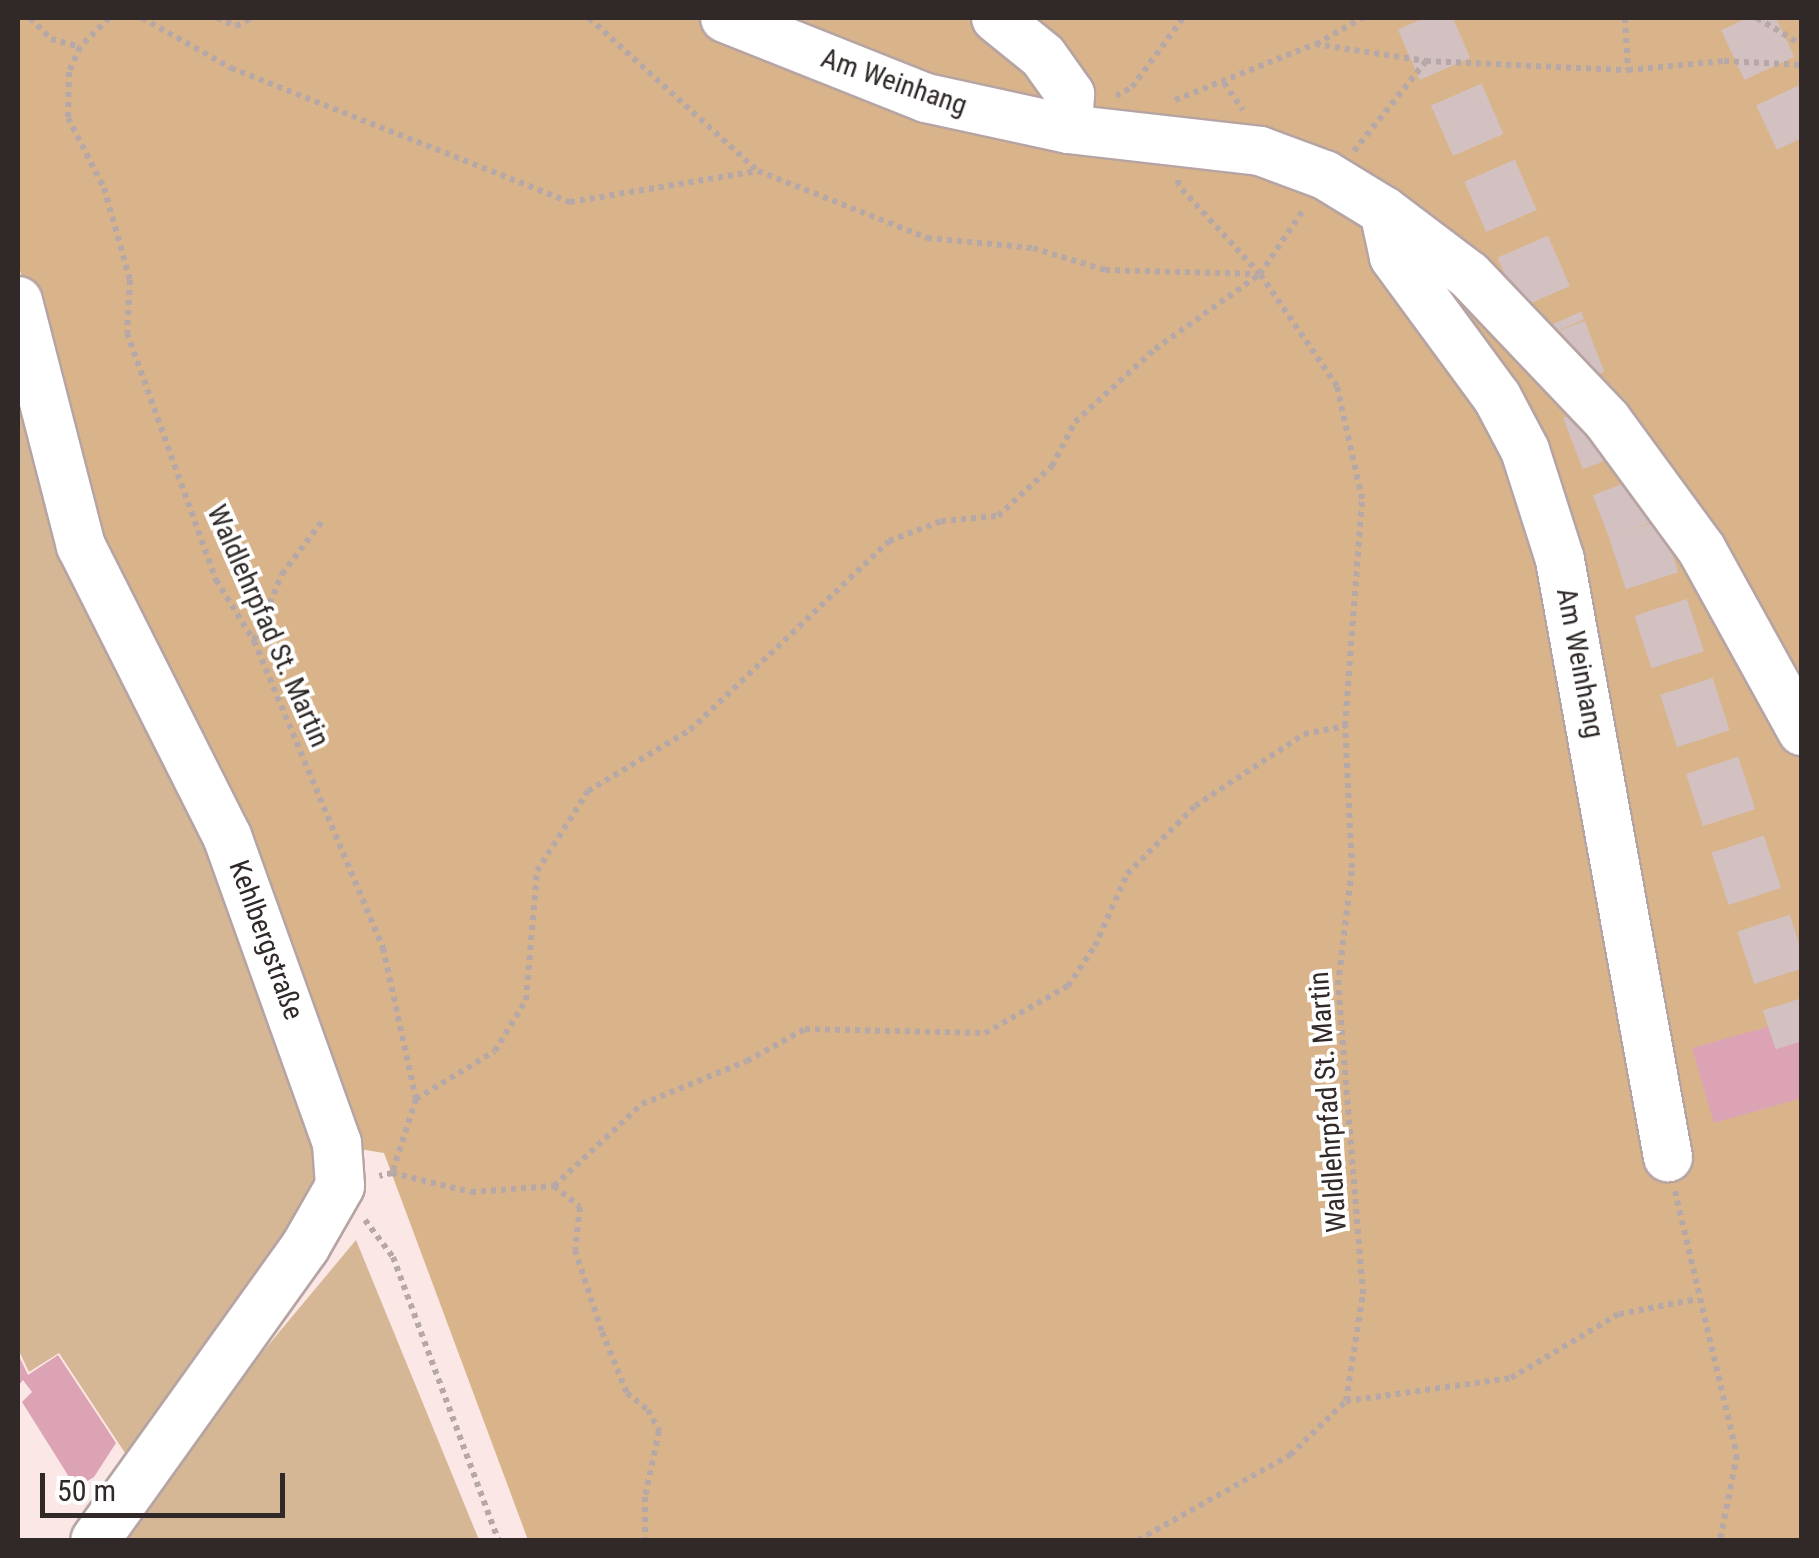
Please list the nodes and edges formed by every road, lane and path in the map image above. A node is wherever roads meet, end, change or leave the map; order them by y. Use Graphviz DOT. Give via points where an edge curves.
graph roads {
  1 [pos="30,18"];
  2 [pos="109,18"];
  3 [pos="142,18"];
  4 [pos="217,18"];
  5 [pos="252,18"];
  6 [pos="589,18"];
  7 [pos="725,18"];
  8 [pos="996,18"];
  9 [pos="1182,18"];
  10 [pos="1362,18"];
  11 [pos="1626,18"];
  12 [pos="1758,18"];
  13 [pos="1315,44"];
  14 [pos="1802,45"];
  15 [pos="80,47"];
  16 [pos="1426,61"];
  17 [pos="1802,64"];
  18 [pos="1628,70"];
  19 [pos="1154,106"];
  20 [pos="1068,129"];
  21 [pos="1184,141"];
  22 [pos="758,171"];
  23 [pos="1325,175"];
  24 [pos="1384,211"];
  25 [pos="1260,274"];
  26 [pos="18,302"];
  27 [pos="324,520"];
  28 [pos="254,641"];
  29 [pos="1344,726"];
  30 [pos="1802,731"];
  31 [pos="416,1100"];
  32 [pos="1668,1157"];
  33 [pos="392,1173"];
  34 [pos="340,1186"];
  35 [pos="554,1186"];
  36 [pos="1698,1299"];
  37 [pos="1346,1401"];
  38 [pos="96,1540"];
  39 [pos="498,1540"];
  40 [pos="645,1540"];
  41 [pos="1138,1540"];
  42 [pos="1720,1540"];
  1 -- 15 [label="path" via="52,39"];
  2 -- 15 [label="path"];
  3 -- 22 [label="path" via="231,68 570,202"];
  4 -- 5 [label="path" via="236,26"];
  6 -- 22 [label="path"];
  7 -- 20 [label="street, Am Weinhang" via="926,98"];
  8 -- 20 [label="street" via="1043,56 1070,94"];
  9 -- 20 [label="path" via="1132,87"];
  10 -- 13 [label="path"];
  11 -- 18 [label="path"];
  12 -- 14 [label="path"];
  13 -- 16 [label="path"];
  13 -- 19 [label="path"];
  15 -- 28 [label="path, Waldlehrpfad St. Martin" via="69,72 68,118 104,188 125,262 128,333 216,580"];
  16 -- 18 [label="path"];
  16 -- 23 [label="path" via="1363,144"];
  17 -- 18 [label="path" via="1724,61"];
  20 -- 21 [label="street, Am Weinhang"];
  21 -- 23 [label="street, Am Weinhang" via="1260,151"];
  21 -- 25 [label="path, Waldlehrpfad St. Martin" via="1178,185"];
  22 -- 25 [label="path" via="927,238 1032,248 1105,270"];
  23 -- 24 [label="street, Am Weinhang"];
  23 -- 25 [label="path"];
  24 -- 30 [label="street, Am Weinhang" via="1470,275 1607,420 1702,550"];
  24 -- 32 [label="street, Am Weinhang" via="1394,257 1480,372 1525,450 1560,560"];
  25 -- 29 [label="path, Waldlehrpfad St. Martin" via="1336,386 1362,499"];
  25 -- 31 [label="path" via="1154,349 1075,422 1052,466 998,516 940,521 889,541 690,730 588,791 537,870 526,1000 495,1051"];
  26 -- 34 [label="street, Kehlbergstraße" via="81,546 227,836 337,1142"];
  27 -- 28 [label="path" via="282,574"];
  28 -- 31 [label="path, Waldlehrpfad St. Martin" via="382,948"];
  29 -- 35 [label="path" via="1304,734 1195,806 1127,874 1096,946 1068,986 985,1033 805,1029 642,1104"];
  29 -- 37 [label="path, Waldlehrpfad St. Martin" via="1352,868 1338,985 1363,1294"];
  31 -- 33 [label="path"];
  32 -- 36 [label="path"];
  33 -- 34 [label="path"];
  33 -- 35 [label="path" via="471,1192"];
  34 -- 38 [label="street" via="306,1247"];
  34 -- 39 [label="path" via="393,1257"];
  35 -- 40 [label="path" via="580,1207 575,1250 602,1332 627,1394 648,1410 659,1431 644,1498"];
  36 -- 37 [label="path" via="1620,1314 1511,1378"];
  36 -- 42 [label="path" via="1738,1456"];
  37 -- 41 [label="path" via="1290,1455"];
}
